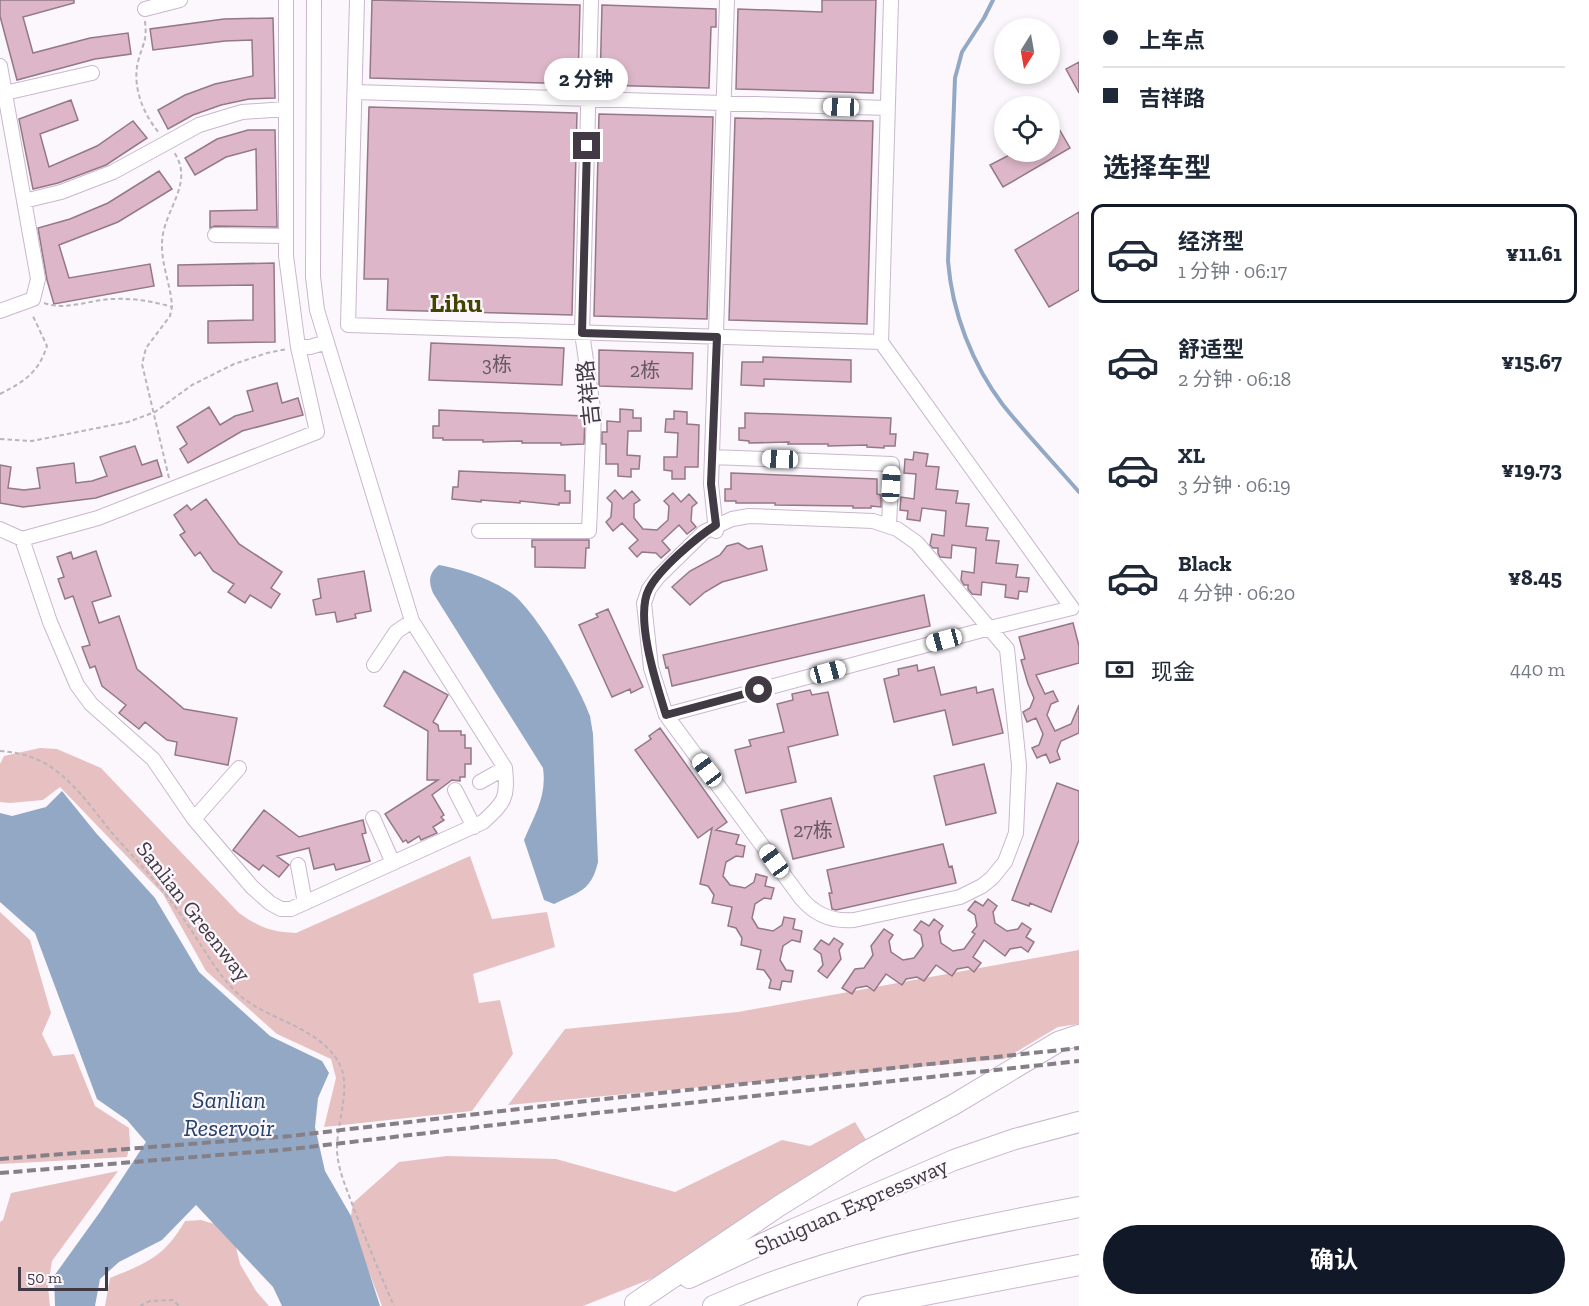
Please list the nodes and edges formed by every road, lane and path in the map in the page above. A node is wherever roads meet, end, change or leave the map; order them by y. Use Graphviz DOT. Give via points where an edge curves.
graph roads {
  1 [pos="180,0"];
  2 [pos="286,0"];
  3 [pos="314,0"];
  4 [pos="357,0"];
  5 [pos="591,0"];
  6 [pos="727,0"];
  7 [pos="891,0"];
  8 [pos="145,9"];
  9 [pos="0,66"];
  10 [pos="92,73"];
  11 [pos="355,92"];
  12 [pos="5,93"];
  13 [pos="588,99"];
  14 [pos="724,103"];
  15 [pos="888,108"];
  16 [pos="286,109"];
  17 [pos="169,143"];
  18 [pos="24,201"];
  19 [pos="216,235"];
  20 [pos="285,236"];
  21 [pos="33,299"];
  22 [pos="172,307"];
  23 [pos="0,311"];
  24 [pos="582,333"];
  25 [pos="717,337"];
  26 [pos="327,342"];
  27 [pos="881,342"];
  28 [pos="298,347"];
  29 [pos="0,394"];
  30 [pos="155,412"];
  31 [pos="0,439"];
  32 [pos="712,457"];
  33 [pos="171,490"];
  34 [pos="889,525"];
  35 [pos="0,529"];
  36 [pos="716,529"];
  37 [pos="479,531"];
  38 [pos="22,538"];
  39 [pos="412,621"];
  40 [pos="990,628"];
  41 [pos="374,665"];
  42 [pos="666,715"];
  43 [pos="0,752"];
  44 [pos="239,768"];
  45 [pos="505,768"];
  46 [pos="480,782"];
  47 [pos="455,790"];
  48 [pos="374,818"];
  49 [pos="194,819"];
  50 [pos="474,826"];
  51 [pos="393,863"];
  52 [pos="298,865"];
  53 [pos="305,903"];
  54 [pos="1079,1035"];
  55 [pos="1079,1122"];
  56 [pos="1079,1207"];
  57 [pos="1079,1265"];
  58 [pos="632,1305"];
  59 [pos="140,1306"];
  60 [pos="179,1306"];
  61 [pos="394,1306"];
  62 [pos="713,1306"];
  63 [pos="868,1306"];
  1 -- 8 [label="street"];
  2 -- 16 [label="street"];
  3 -- 26 [label="street" via="313,277 317,310"];
  4 -- 11 [label="street"];
  5 -- 13 [label="street, 吉祥路"];
  6 -- 14 [label="street"];
  7 -- 15 [label="street"];
  8 -- 17 [label="path" via="147,37 139,57 137,86 147,117"];
  9 -- 12 [label="street"];
  10 -- 12 [label="street"];
  11 -- 13 [label="street"];
  11 -- 24 [label="street" via="348,325"];
  12 -- 18 [label="street"];
  13 -- 14 [label="street"];
  13 -- 24 [label="street, 吉祥路"];
  14 -- 15 [label="street"];
  14 -- 25 [label="street"];
  15 -- 27 [label="street"];
  16 -- 17 [label="street" via="242,112 199,125"];
  16 -- 20 [label="street"];
  17 -- 18 [label="street" via="113,172"];
  17 -- 22 [label="path" via="181,163 182,175 162,246"];
  18 -- 21 [label="street" via="38,279"];
  19 -- 20 [label="street"];
  20 -- 28 [label="street"];
  21 -- 22 [label="path" via="56,307 111,298 147,299"];
  21 -- 23 [label="street"];
  21 -- 29 [label="path" via="32,315 47,346 41,363 27,378"];
  22 -- 30 [label="path" via="170,316 146,348 142,364"];
  24 -- 25 [label="street"];
  24 -- 37 [label="street, 吉祥路" via="594,415 590,531"];
  25 -- 27 [label="street"];
  25 -- 32 [label="street"];
  26 -- 28 [label="street"];
  26 -- 39 [label="street"];
  27 -- 40 [label="street" via="1072,608"];
  28 -- 30 [label="path" via="234,364 192,385"];
  28 -- 33 [label="street" via="317,432"];
  30 -- 31 [label="path" via="85,432 32,441"];
  30 -- 33 [label="path"];
  32 -- 34 [label="street" via="892,464"];
  32 -- 36 [label="street"];
  33 -- 38 [label="street" via="98,518"];
  34 -- 36 [label="street" via="749,516 732,519"];
  34 -- 40 [label="street" via="916,543"];
  35 -- 38 [label="street"];
  36 -- 42 [label="street" via="693,541 658,577 644,603 651,668"];
  38 -- 49 [label="street" via="50,622 77,684 92,704 153,759"];
  39 -- 41 [label="street" via="396,632"];
  39 -- 45 [label="street"];
  40 -- 42 [label="street"];
  40 -- 42 [label="street" via="1007,649 1019,765 1016,833 999,871 982,886 960,897 854,920 821,915 801,898"];
  43 -- 61 [label="path, Sanlian Greenway" via="36,759 75,788 166,895 213,967 237,992 263,1012 300,1028 339,1063 345,1077 338,1125 340,1169"];
  44 -- 49 [label="street"];
  45 -- 46 [label="street"];
  45 -- 50 [label="street" via="507,789 501,806"];
  47 -- 50 [label="street"];
  48 -- 51 [label="street"];
  49 -- 53 [label="street" via="270,903 291,909"];
  50 -- 51 [label="street"];
  51 -- 53 [label="street"];
  52 -- 53 [label="street"];
  54 -- 58 [label="highway" via="1058,1042 867,1151 773,1209"];
  55 -- 58 [label="highway, Shuiguan Expressway" via="954,1160"];
  56 -- 62 [label="highway, Shuiguan Expressway" via="837,1260"];
  57 -- 63 [label="highway"];
  59 -- 60 [label="path" via="150,1301 173,1300"];
}
